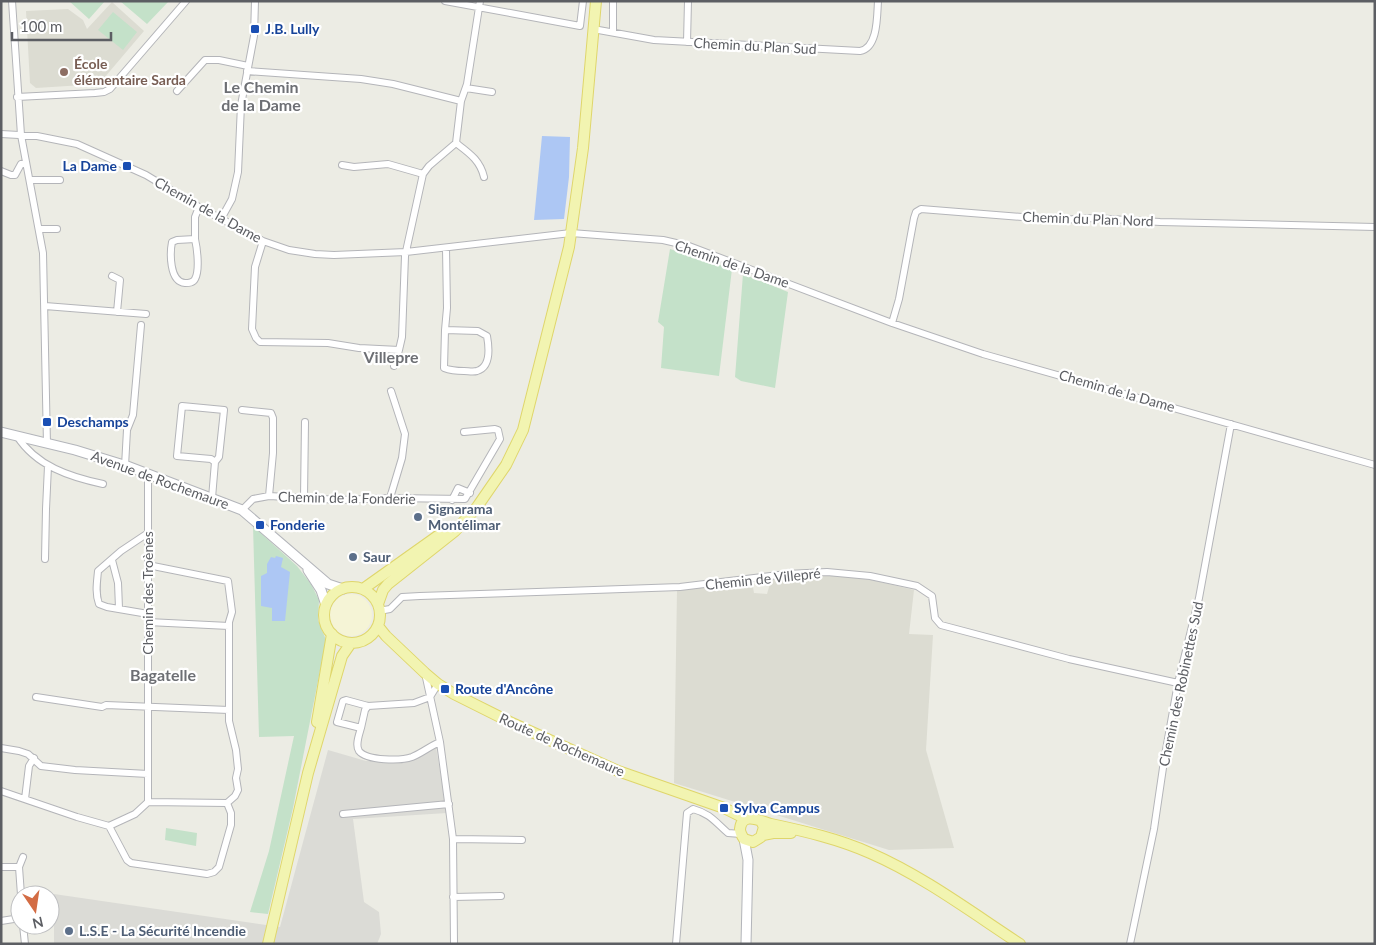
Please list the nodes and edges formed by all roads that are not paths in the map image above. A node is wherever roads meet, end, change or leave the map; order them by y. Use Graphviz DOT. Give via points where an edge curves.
graph roads {
  1 [pos="12,1"];
  2 [pos="186,1"];
  3 [pos="256,1"];
  4 [pos="445,1"];
  5 [pos="583,1"];
  6 [pos="596,1"];
  7 [pos="613,1"];
  8 [pos="688,1"];
  9 [pos="878,1"];
  10 [pos="480,5"];
  11 [pos="593,29"];
  12 [pos="613,32"];
  13 [pos="687,42"];
  14 [pos="247,69"];
  15 [pos="466,88"];
  16 [pos="177,91"];
  17 [pos="492,92"];
  18 [pos="18,97"];
  19 [pos="461,101"];
  20 [pos="1,134"];
  21 [pos="21,135"];
  22 [pos="456,143"];
  23 [pos="26,163"];
  24 [pos="342,165"];
  25 [pos="1,171"];
  26 [pos="423,174"];
  27 [pos="484,177"];
  28 [pos="30,180"];
  29 [pos="60,180"];
  30 [pos="199,207"];
  31 [pos="221,219"];
  32 [pos="1375,227"];
  33 [pos="39,229"];
  34 [pos="57,229"];
  35 [pos="571,233"];
  36 [pos="195,239"];
  37 [pos="263,241"];
  38 [pos="446,248"];
  39 [pos="406,252"];
  40 [pos="112,276"];
  41 [pos="46,306"];
  42 [pos="117,312"];
  43 [pos="146,314"];
  44 [pos="892,323"];
  45 [pos="140,325"];
  46 [pos="445,330"];
  47 [pos="399,350"];
  48 [pos="394,366"];
  49 [pos="391,391"];
  50 [pos="242,410"];
  51 [pos="306,422"];
  52 [pos="1231,424"];
  53 [pos="1,432"];
  54 [pos="464,432"];
  55 [pos="17,436"];
  56 [pos="47,444"];
  57 [pos="215,462"];
  58 [pos="1375,465"];
  59 [pos="48,466"];
  60 [pos="124,466"];
  61 [pos="148,474"];
  62 [pos="103,484"];
  63 [pos="470,493"];
  64 [pos="269,496"];
  65 [pos="212,498"];
  66 [pos="304,498"];
  67 [pos="390,498"];
  68 [pos="452,500"];
  69 [pos="477,507"];
  70 [pos="242,510"];
  71 [pos="148,533"];
  72 [pos="45,559"];
  73 [pos="112,560"];
  74 [pos="302,562"];
  75 [pos="148,565"];
  76 [pos="342,589"];
  77 [pos="363,589"];
  78 [pos="326,605"];
  79 [pos="119,608"];
  80 [pos="378,608"];
  81 [pos="148,614"];
  82 [pos="148,622"];
  83 [pos="229,626"];
  84 [pos="378,626"];
  85 [pos="332,634"];
  86 [pos="370,636"];
  87 [pos="351,642"];
  88 [pos="425,672"];
  89 [pos="1178,683"];
  90 [pos="438,684"];
  91 [pos="36,697"];
  92 [pos="430,697"];
  93 [pos="368,706"];
  94 [pos="148,707"];
  95 [pos="229,710"];
  96 [pos="361,728"];
  97 [pos="440,742"];
  98 [pos="1,748"];
  99 [pos="34,758"];
  100 [pos="308,772"];
  101 [pos="148,774"];
  102 [pos="1,791"];
  103 [pos="25,799"];
  104 [pos="148,802"];
  105 [pos="227,803"];
  106 [pos="448,804"];
  107 [pos="343,814"];
  108 [pos="761,821"];
  109 [pos="109,826"];
  110 [pos="743,830"];
  111 [pos="812,834"];
  112 [pos="760,838"];
  113 [pos="453,839"];
  114 [pos="522,840"];
  115 [pos="23,857"];
  116 [pos="748,860"];
  117 [pos="1,867"];
  118 [pos="19,867"];
  119 [pos="20,885"];
  120 [pos="501,896"];
  121 [pos="453,897"];
  122 [pos="268,944"];
  123 [pos="454,944"];
  124 [pos="676,944"];
  125 [pos="746,944"];
  126 [pos="1020,944"];
  127 [pos="1130,944"];
  1 -- 18 [label="street"];
  2 -- 18 [label="street" via="110,89 95,94"];
  3 -- 14 [label="street" via="254,36"];
  4 -- 10 [label="street"];
  5 -- 10 [label="street" via="580,26"];
  6 -- 11 [label="main road"];
  7 -- 12 [label="street"];
  8 -- 13 [label="street"];
  9 -- 13 [label="street, Chemin du Plan Sud" via="874,34 865,50"];
  10 -- 15 [label="street"];
  11 -- 12 [label="street, Chemin du Plan Sud"];
  11 -- 35 [label="main road" via="583,148"];
  12 -- 13 [label="street, Chemin du Plan Sud"];
  14 -- 16 [label="street" via="220,60 204,60"];
  14 -- 19 [label="street" via="361,79"];
  14 -- 31 [label="street" via="240,105 236,186"];
  15 -- 17 [label="street"];
  15 -- 19 [label="street"];
  18 -- 21 [label="street"];
  19 -- 22 [label="street"];
  20 -- 21 [label="street, Chemin de la Dame"];
  21 -- 23 [label="street"];
  21 -- 30 [label="street, Chemin de la Dame" via="77,144 146,175"];
  22 -- 26 [label="street"];
  22 -- 27 [label="street" via="476,158"];
  23 -- 25 [label="street" via="21,164 15,174"];
  23 -- 28 [label="street"];
  24 -- 26 [label="street" via="388,164"];
  26 -- 39 [label="street"];
  28 -- 29 [label="street"];
  28 -- 33 [label="street"];
  30 -- 31 [label="street, Chemin de la Dame"];
  30 -- 36 [label="street" via="195,218"];
  31 -- 37 [label="street, Chemin de la Dame"];
  32 -- 44 [label="street, Chemin du Plan Nord" via="1094,218 1060,220 921,209 914,218"];
  33 -- 34 [label="street"];
  33 -- 41 [label="street" via="44,253"];
  35 -- 38 [label="street, Chemin de la Dame"];
  35 -- 44 [label="street, Chemin de la Dame" via="663,240 689,246"];
  35 -- 69 [label="main road" via="564,273 523,430 506,465"];
  36 -- 36 [label="street" via="172,242 170,261 181,283 189,283 196,277 198,252"];
  37 -- 39 [label="street, Chemin de la Dame" via="315,254"];
  37 -- 47 [label="street" via="255,268 252,329 260,342 328,343"];
  38 -- 39 [label="street, Chemin de la Dame"];
  38 -- 46 [label="street"];
  39 -- 47 [label="street"];
  40 -- 42 [label="street" via="120,280"];
  41 -- 42 [label="street"];
  41 -- 56 [label="street"];
  42 -- 43 [label="street"];
  44 -- 52 [label="street, Chemin de la Dame" via="983,354"];
  45 -- 60 [label="street" via="133,415 127,430"];
  46 -- 46 [label="street" via="444,368 452,372 477,371 483,367 488,361 487,336 478,331"];
  47 -- 48 [label="street"];
  49 -- 67 [label="street" via="405,434 402,458"];
  50 -- 64 [label="street" via="264,411 271,413 273,418"];
  51 -- 66 [label="street"];
  52 -- 58 [label="street, Chemin de la Dame"];
  52 -- 89 [label="street, Chemin des Robinettes Sud" via="1199,598"];
  53 -- 55 [label="street, Avenue de Rochemaure"];
  54 -- 63 [label="street" via="498,430 500,434"];
  55 -- 56 [label="street, Avenue de Rochemaure"];
  55 -- 59 [label="street"];
  56 -- 60 [label="street, Avenue de Rochemaure"];
  57 -- 57 [label="street" via="219,457 224,410 182,406 177,456"];
  57 -- 65 [label="street"];
  59 -- 62 [label="street"];
  59 -- 72 [label="street"];
  60 -- 61 [label="street, Avenue de Rochemaure"];
  61 -- 65 [label="street, Avenue de Rochemaure"];
  61 -- 71 [label="street, Chemin des Troènes"];
  63 -- 68 [label="street, Chemin de la Fonderie" via="465,499"];
  63 -- 68 [label="street" via="458,488"];
  64 -- 66 [label="street, Chemin de la Fonderie"];
  64 -- 70 [label="street, Chemin de la Fonderie" via="253,499"];
  65 -- 70 [label="street, Avenue de Rochemaure"];
  66 -- 67 [label="street, Chemin de la Fonderie"];
  67 -- 68 [label="street, Chemin de la Fonderie"];
  69 -- 77 [label="main road"];
  69 -- 80 [label="main road" via="455,531 388,584"];
  70 -- 74 [label="street, Avenue de Rochemaure"];
  71 -- 73 [label="street"];
  71 -- 75 [label="street, Chemin des Troènes"];
  73 -- 79 [label="street" via="118,583"];
  73 -- 79 [label="street" via="98,571 97,597 99,604"];
  74 -- 76 [label="street, Avenue de Rochemaure" via="328,584"];
  74 -- 78 [label="street, Avenue de Rochemaure" via="321,590"];
  75 -- 81 [label="street, Chemin des Troènes"];
  75 -- 83 [label="street" via="228,581 232,612"];
  76 -- 77 [label="main road"];
  76 -- 78 [label="main road"];
  77 -- 80 [label="main road" via="369,592"];
  78 -- 85 [label="main road" via="325,621"];
  79 -- 81 [label="street"];
  80 -- 84 [label="main road"];
  80 -- 89 [label="street, Chemin de Villepré" via="390,609 402,597 680,587 827,572 870,576 926,590 932,596 935,618 941,625"];
  81 -- 82 [label="street, Chemin des Troènes"];
  82 -- 83 [label="street"];
  82 -- 94 [label="street, Chemin des Troènes"];
  83 -- 95 [label="street"];
  84 -- 86 [label="main road"];
  84 -- 88 [label="main road, Route de Rochemaure"];
  85 -- 87 [label="main road"];
  85 -- 100 [label="main road"];
  86 -- 87 [label="main road"];
  86 -- 88 [label="main road, Route de Rochemaure" via="384,641"];
  87 -- 100 [label="main road" via="342,656"];
  88 -- 90 [label="main road, Route de Rochemaure"];
  88 -- 92 [label="street"];
  89 -- 127 [label="street, Chemin des Robinettes Sud" via="1154,829"];
  90 -- 92 [label="street"];
  90 -- 110 [label="main road, Route de Rochemaure" via="618,771 707,802"];
  91 -- 94 [label="street" via="102,707"];
  92 -- 93 [label="street" via="404,705"];
  92 -- 97 [label="street"];
  93 -- 96 [label="street"];
  93 -- 96 [label="street" via="343,701 337,722"];
  94 -- 95 [label="street"];
  94 -- 101 [label="street, Chemin des Troènes"];
  95 -- 105 [label="street" via="238,790"];
  96 -- 97 [label="street" via="357,744 359,751 377,759 413,757"];
  97 -- 106 [label="street"];
  98 -- 99 [label="street"];
  99 -- 101 [label="street" via="41,766"];
  99 -- 103 [label="street" via="29,766"];
  100 -- 122 [label="main road"];
  101 -- 104 [label="street, Chemin des Troènes"];
  102 -- 103 [label="street"];
  103 -- 109 [label="street"];
  104 -- 105 [label="street"];
  104 -- 109 [label="street" via="135,814"];
  105 -- 109 [label="street" via="232,814 231,825 220,867 207,874 131,863"];
  106 -- 107 [label="street"];
  106 -- 113 [label="street"];
  108 -- 110 [label="main road" via="755,818"];
  108 -- 111 [label="main road"];
  108 -- 112 [label="main road" via="764,828"];
  110 -- 112 [label="main road" via="750,841"];
  110 -- 116 [label="street"];
  110 -- 124 [label="street" via="728,833 704,812 693,809 686,813"];
  111 -- 112 [label="main road" via="773,833"];
  111 -- 126 [label="main road" via="890,862"];
  112 -- 116 [label="street"];
  113 -- 114 [label="street"];
  113 -- 121 [label="street"];
  115 -- 118 [label="street"];
  116 -- 125 [label="street"];
  117 -- 118 [label="street"];
  118 -- 119 [label="street"];
  120 -- 121 [label="street"];
  121 -- 123 [label="street"];
}
